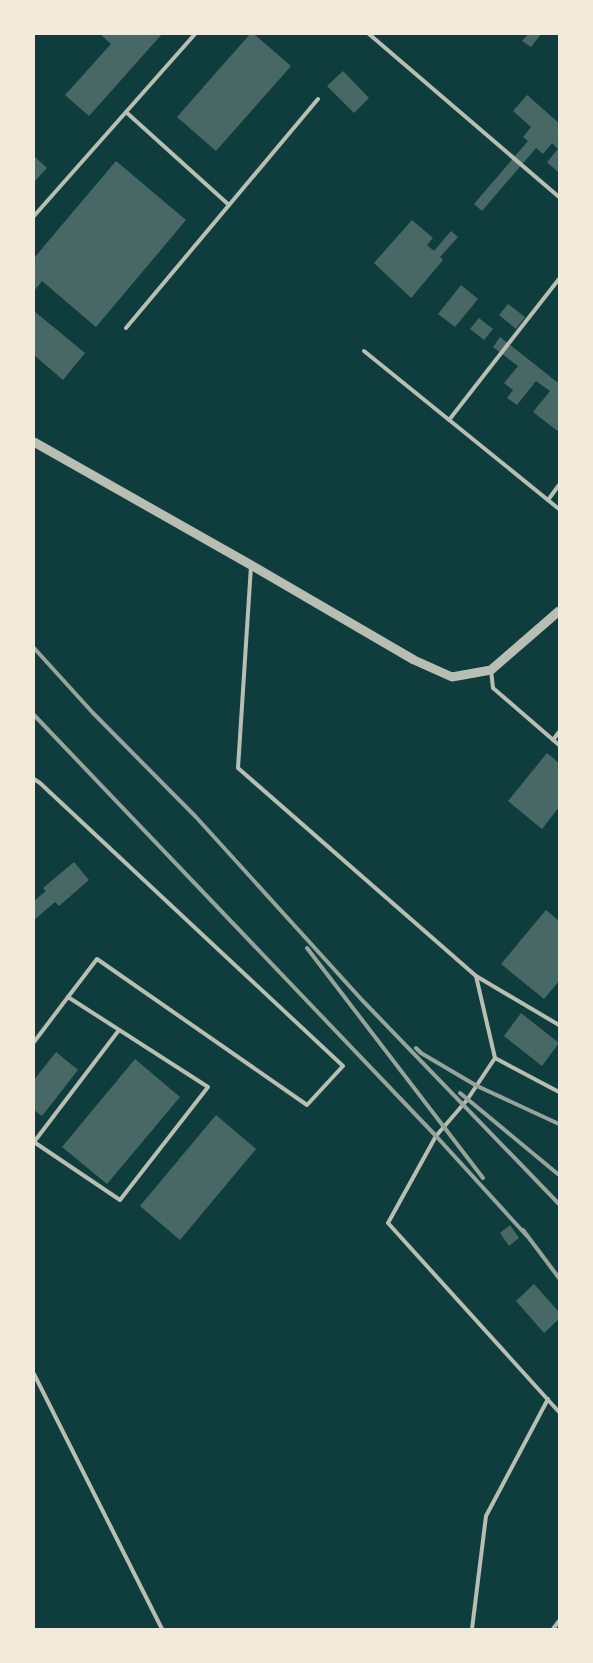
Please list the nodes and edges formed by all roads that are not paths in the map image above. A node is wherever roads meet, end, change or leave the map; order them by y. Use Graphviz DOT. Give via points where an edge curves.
graph roads {
  1 [pos="195,34"];
  2 [pos="369,34"];
  3 [pos="318,99"];
  4 [pos="126,112"];
  5 [pos="559,197"];
  6 [pos="229,205"];
  7 [pos="34,216"];
  8 [pos="559,278"];
  9 [pos="126,328"];
  10 [pos="364,351"];
  11 [pos="449,420"];
  12 [pos="34,442"];
  13 [pos="559,485"];
  14 [pos="548,500"];
  15 [pos="559,509"];
  16 [pos="251,565"];
  17 [pos="559,611"];
  18 [pos="491,670"];
  19 [pos="559,732"];
  20 [pos="554,740"];
  21 [pos="559,745"];
  22 [pos="34,780"];
  23 [pos="40,783"];
  24 [pos="34,785"];
  25 [pos="476,976"];
  26 [pos="68,997"];
  27 [pos="559,1025"];
  28 [pos="119,1030"];
  29 [pos="34,1042"];
  30 [pos="495,1058"];
  31 [pos="559,1092"];
  32 [pos="34,1142"];
  33 [pos="34,1374"];
  34 [pos="548,1399"];
  35 [pos="559,1412"];
  36 [pos="559,1621"];
  37 [pos="162,1629"];
  38 [pos="472,1629"];
  39 [pos="553,1629"];
  1 -- 4 [label="lane"];
  2 -- 5 [label="lane"];
  3 -- 6 [label="lane"];
  4 -- 6 [label="lane"];
  4 -- 7 [label="lane"];
  6 -- 9 [label="lane"];
  8 -- 11 [label="lane"];
  10 -- 11 [label="lane"];
  11 -- 14 [label="lane"];
  12 -- 16 [label="street"];
  13 -- 14 [label="lane"];
  14 -- 15 [label="lane"];
  16 -- 18 [label="street" via="414,660 444,674 452,677"];
  16 -- 25 [label="lane" via="238,768"];
  17 -- 18 [label="street"];
  18 -- 20 [label="lane" via="493,688"];
  19 -- 20 [label="lane"];
  20 -- 21 [label="lane"];
  22 -- 23 [label="lane"];
  23 -- 24 [label="lane"];
  23 -- 26 [label="lane" via="344,1066 307,1105 97,959"];
  25 -- 27 [label="lane"];
  25 -- 30 [label="lane"];
  26 -- 28 [label="lane"];
  26 -- 29 [label="lane"];
  28 -- 32 [label="lane"];
  28 -- 32 [label="lane" via="208,1087 120,1200"];
  30 -- 31 [label="lane"];
  30 -- 34 [label="lane" via="467,1100 436,1136 388,1224"];
  33 -- 37 [label="lane"];
  34 -- 35 [label="lane"];
  34 -- 38 [label="lane" via="486,1516"];
  36 -- 39 [label="lane"];
}
